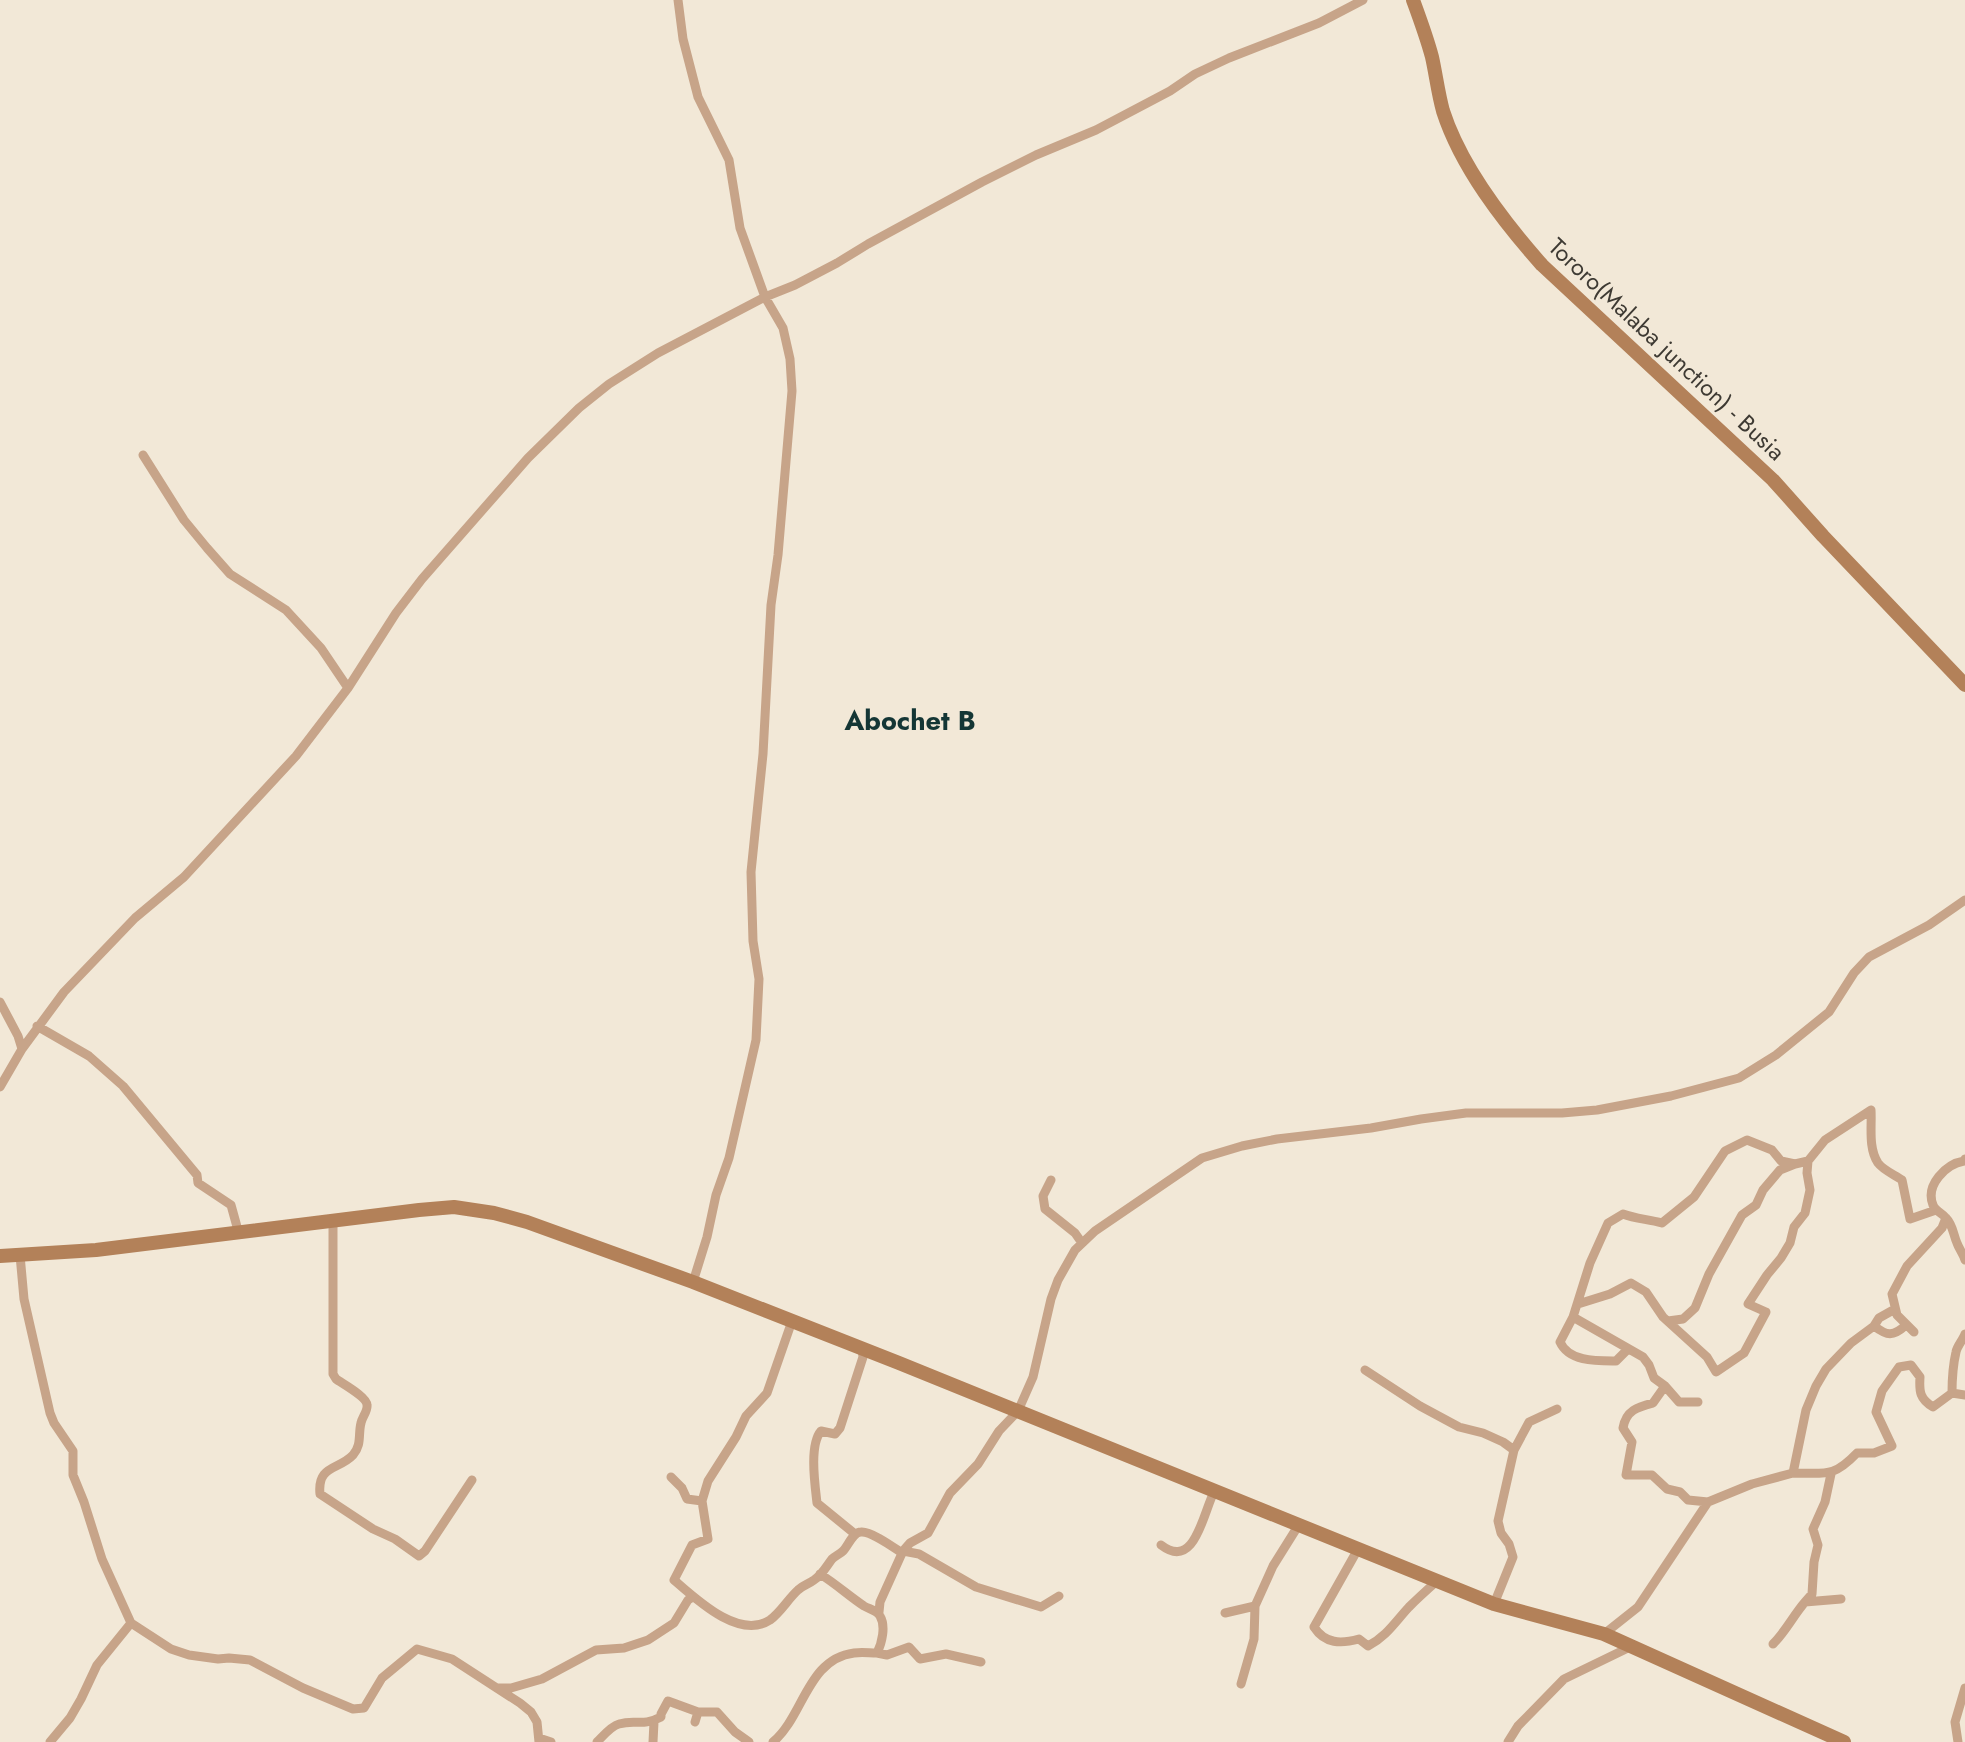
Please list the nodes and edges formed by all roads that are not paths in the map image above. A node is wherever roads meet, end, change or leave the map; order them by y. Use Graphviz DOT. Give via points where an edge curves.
graph roads {
  1 [pos="678,0"];
  2 [pos="1363,0"];
  3 [pos="1413,0"];
  4 [pos="765,297"];
  5 [pos="143,455"];
  6 [pos="1965,685"];
  7 [pos="348,688"];
  8 [pos="1965,900"];
  9 [pos="0,1002"];
  10 [pos="37,1026"];
  11 [pos="22,1049"];
  12 [pos="0,1086"];
  13 [pos="1965,1159"];
  14 [pos="1808,1161"];
  15 [pos="1795,1164"];
  16 [pos="1051,1180"];
  17 [pos="1936,1210"];
  18 [pos="1946,1218"];
  19 [pos="333,1221"];
  20 [pos="239,1234"];
  21 [pos="1082,1243"];
  22 [pos="20,1255"];
  23 [pos="0,1256"];
  24 [pos="1965,1260"];
  25 [pos="693,1282"];
  26 [pos="1578,1304"];
  27 [pos="1895,1309"];
  28 [pos="1573,1317"];
  29 [pos="792,1321"];
  30 [pos="1668,1321"];
  31 [pos="1906,1325"];
  32 [pos="1874,1326"];
  33 [pos="1914,1332"];
  34 [pos="1965,1334"];
  35 [pos="862,1349"];
  36 [pos="1628,1349"];
  37 [pos="1365,1370"];
  38 [pos="1665,1386"];
  39 [pos="1952,1393"];
  40 [pos="1965,1395"];
  41 [pos="1698,1402"];
  42 [pos="1557,1409"];
  43 [pos="1018,1411"];
  44 [pos="1514,1450"];
  45 [pos="1793,1473"];
  46 [pos="1831,1474"];
  47 [pos="671,1477"];
  48 [pos="472,1480"];
  49 [pos="1214,1492"];
  50 [pos="702,1501"];
  51 [pos="1708,1502"];
  52 [pos="1298,1526"];
  53 [pos="855,1534"];
  54 [pos="1161,1545"];
  55 [pos="1358,1549"];
  56 [pos="903,1552"];
  57 [pos="820,1575"];
  58 [pos="1437,1581"];
  59 [pos="1059,1596"];
  60 [pos="693,1597"];
  61 [pos="1841,1599"];
  62 [pos="1805,1602"];
  63 [pos="1494,1604"];
  64 [pos="1255,1606"];
  65 [pos="879,1612"];
  66 [pos="1225,1613"];
  67 [pos="131,1623"];
  68 [pos="1604,1634"];
  69 [pos="1773,1644"];
  70 [pos="1629,1647"];
  71 [pos="877,1653"];
  72 [pos="981,1662"];
  73 [pos="1241,1684"];
  74 [pos="498,1688"];
  75 [pos="1965,1688"];
  76 [pos="698,1712"];
  77 [pos="654,1722"];
  78 [pos="695,1722"];
  79 [pos="1828,1738"];
  80 [pos="539,1740"];
  81 [pos="50,1742"];
  82 [pos="551,1742"];
  83 [pos="597,1742"];
  84 [pos="653,1742"];
  85 [pos="749,1742"];
  86 [pos="773,1742"];
  87 [pos="1508,1742"];
  88 [pos="1844,1742"];
  89 [pos="1958,1742"];
  1 -- 4 [label="street" via="698,97 729,160 740,228"];
  2 -- 4 [label="street" via="1319,23 1195,74 1147,104 982,182 837,263"];
  3 -- 6 [label="main road, Tororo(Malaba junction) - Busia" via="1431,55 1443,111 1463,156 1520,241 1773,480"];
  4 -- 7 [label="street" via="658,353 579,408 528,458 422,579"];
  4 -- 25 [label="street" via="783,328 792,391 751,872 759,1005 756,1040 734,1138"];
  5 -- 7 [label="street" via="184,520 207,548 230,574 285,610 321,648"];
  7 -- 10 [label="street" via="296,756 184,877 127,926"];
  8 -- 21 [label="street" via="1929,925 1869,957 1829,1012 1776,1055 1739,1078 1597,1110 1466,1113 1242,1146 1202,1158"];
  9 -- 11 [label="street"];
  10 -- 11 [label="street"];
  10 -- 20 [label="street" via="89,1056 123,1086 197,1175 198,1183 231,1205"];
  11 -- 12 [label="street"];
  13 -- 17 [label="street" via="1953,1163 1935,1181 1931,1193"];
  14 -- 15 [label="street"];
  14 -- 17 [label="street" via="1825,1140 1871,1110 1875,1155 1879,1164 1902,1180 1910,1219"];
  14 -- 30 [label="street" via="1810,1190 1804,1213 1781,1258 1748,1304 1766,1312 1744,1353 1716,1372 1707,1357"];
  15 -- 26 [label="street" via="1781,1161 1772,1150 1747,1140 1725,1151 1694,1197 1662,1223 1623,1214 1608,1223"];
  15 -- 30 [label="street" via="1780,1170 1756,1205 1742,1215 1695,1308 1683,1319"];
  16 -- 21 [label="street" via="1042,1196 1045,1209"];
  17 -- 18 [label="street"];
  18 -- 24 [label="street"];
  18 -- 27 [label="street" via="1895,1285"];
  19 -- 20 [label="main road"];
  19 -- 25 [label="main road" via="472,1208 527,1222"];
  19 -- 48 [label="street" via="333,1374 366,1400 368,1407 356,1450 324,1473 319,1483 320,1494 419,1556"];
  20 -- 22 [label="main road"];
  21 -- 43 [label="street" via="1058,1280 1033,1377"];
  22 -- 23 [label="main road"];
  22 -- 67 [label="street" via="24,1299 50,1413 73,1451 73,1475 102,1559"];
  25 -- 29 [label="main road"];
  26 -- 28 [label="street"];
  26 -- 30 [label="street" via="1631,1283 1646,1292"];
  27 -- 31 [label="street"];
  27 -- 32 [label="street"];
  28 -- 36 [label="street"];
  28 -- 36 [label="street" via="1560,1339 1565,1350 1582,1359 1616,1361"];
  29 -- 35 [label="main road"];
  29 -- 50 [label="street" via="767,1393 746,1416 708,1481"];
  31 -- 32 [label="street" via="1896,1334 1886,1335"];
  31 -- 33 [label="street"];
  32 -- 45 [label="street" via="1842,1352 1816,1386 1803,1419"];
  34 -- 39 [label="street" via="1952,1367"];
  35 -- 43 [label="main road"];
  35 -- 53 [label="street" via="863,1357 840,1428 835,1434 821,1431 813,1463 817,1503"];
  36 -- 38 [label="street" via="1643,1357 1654,1378"];
  37 -- 44 [label="street" via="1459,1427 1483,1433"];
  38 -- 41 [label="street" via="1679,1402"];
  38 -- 51 [label="street" via="1653,1403 1634,1408 1624,1420 1623,1428 1632,1442 1626,1476 1652,1475 1688,1500"];
  39 -- 40 [label="street"];
  39 -- 46 [label="street" via="1933,1407 1924,1401 1920,1377 1911,1365 1899,1367 1882,1391 1876,1412 1892,1446 1857,1453"];
  42 -- 44 [label="street" via="1529,1422"];
  43 -- 49 [label="main road"];
  43 -- 56 [label="street" via="999,1431 978,1464 950,1493 928,1533"];
  44 -- 63 [label="street" via="1498,1521 1513,1557"];
  45 -- 46 [label="street"];
  45 -- 51 [label="street"];
  46 -- 62 [label="street" via="1825,1502 1813,1529 1818,1545 1812,1594"];
  47 -- 50 [label="street" via="687,1499"];
  49 -- 52 [label="main road"];
  49 -- 54 [label="street" via="1192,1545 1181,1552 1170,1552"];
  50 -- 60 [label="street" via="708,1539 692,1545 674,1581"];
  51 -- 68 [label="street" via="1638,1607"];
  52 -- 55 [label="main road"];
  52 -- 64 [label="street" via="1273,1566"];
  53 -- 56 [label="street" via="868,1534"];
  53 -- 57 [label="street"];
  55 -- 58 [label="main road"];
  55 -- 58 [label="street" via="1314,1627 1329,1641 1359,1640 1368,1646 1378,1641"];
  56 -- 59 [label="street" via="919,1554 976,1587 1041,1607"];
  56 -- 65 [label="street"];
  57 -- 60 [label="street" via="797,1590 768,1621 747,1626 728,1620"];
  57 -- 65 [label="street"];
  58 -- 63 [label="main road"];
  60 -- 74 [label="street" via="674,1623 648,1640 624,1648 596,1650 542,1679"];
  61 -- 62 [label="street"];
  62 -- 69 [label="street"];
  63 -- 68 [label="main road"];
  64 -- 66 [label="street"];
  64 -- 73 [label="street" via="1254,1639"];
  65 -- 71 [label="street" via="882,1632"];
  67 -- 74 [label="street" via="171,1649 208,1658 250,1660 353,1709 364,1708 382,1678 417,1648 452,1659"];
  67 -- 81 [label="street" via="97,1665 70,1718"];
  68 -- 70 [label="main road"];
  70 -- 79 [label="main road"];
  70 -- 87 [label="street" via="1564,1679 1518,1726"];
  71 -- 72 [label="street" via="887,1655 909,1647 920,1659 946,1654"];
  71 -- 86 [label="street" via="851,1653 825,1666 788,1726"];
  74 -- 80 [label="street" via="531,1712 537,1722"];
  75 -- 89 [label="street" via="1955,1722"];
  76 -- 77 [label="street" via="668,1701 662,1717"];
  76 -- 78 [label="street"];
  76 -- 85 [label="street" via="717,1712"];
  77 -- 83 [label="street" via="619,1724"];
  77 -- 84 [label="street"];
  79 -- 88 [label="main road"];
  80 -- 82 [label="street"];
}
